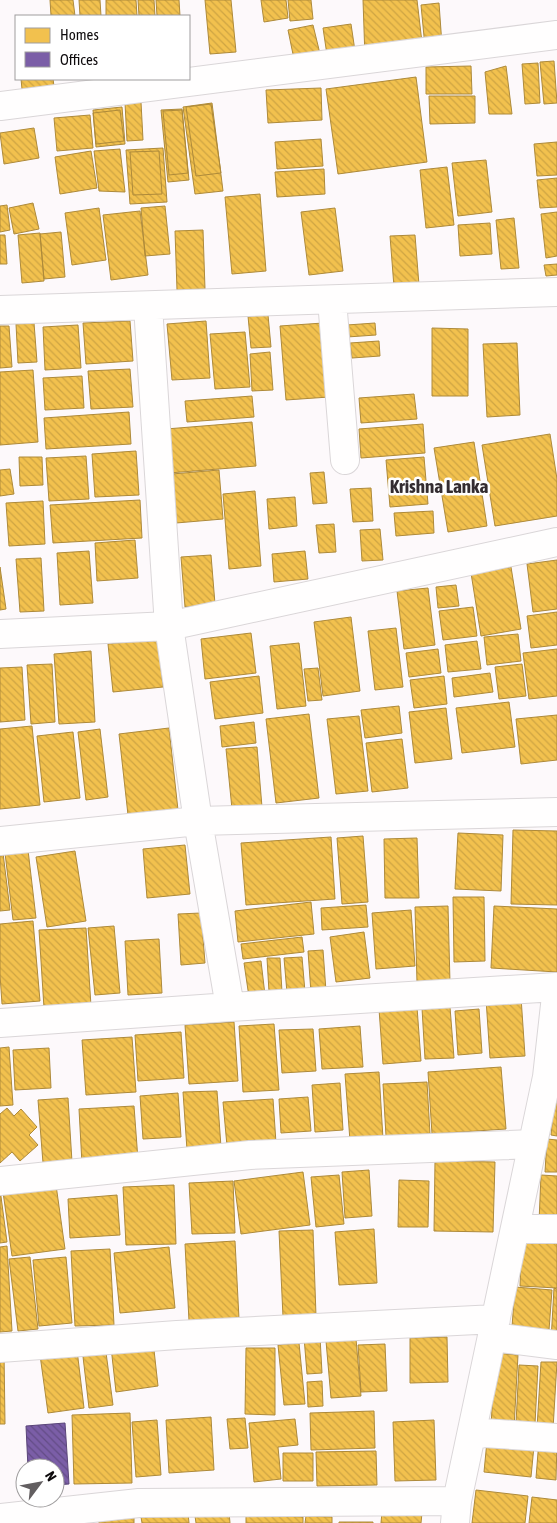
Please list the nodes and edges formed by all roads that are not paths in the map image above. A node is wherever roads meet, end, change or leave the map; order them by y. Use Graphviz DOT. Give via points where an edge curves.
graph roads {
  1 [pos="557,35"];
  2 [pos="0,106"];
  3 [pos="557,292"];
  4 [pos="332,300"];
  5 [pos="148,306"];
  6 [pos="0,310"];
  7 [pos="345,460"];
  8 [pos="557,542"];
  9 [pos="169,626"];
  10 [pos="0,634"];
  11 [pos="557,812"];
  12 [pos="198,822"];
  13 [pos="0,842"];
  14 [pos="556,987"];
  15 [pos="230,1007"];
  16 [pos="0,1023"];
  17 [pos="552,1078"];
  18 [pos="533,1144"];
  19 [pos="0,1181"];
  20 [pos="515,1229"];
  21 [pos="557,1229"];
  22 [pos="494,1328"];
  23 [pos="557,1345"];
  24 [pos="0,1348"];
  25 [pos="471,1436"];
  26 [pos="557,1438"];
  27 [pos="456,1512"];
  28 [pos="0,1518"];
  1 -- 2 [label="street"];
  3 -- 4 [label="street"];
  4 -- 5 [label="street"];
  4 -- 7 [label="street"];
  5 -- 6 [label="street"];
  5 -- 9 [label="street"];
  8 -- 9 [label="street"];
  9 -- 10 [label="street"];
  9 -- 12 [label="street"];
  11 -- 12 [label="street"];
  12 -- 13 [label="street"];
  12 -- 15 [label="street"];
  14 -- 15 [label="street"];
  14 -- 17 [label="street"];
  15 -- 16 [label="street"];
  17 -- 18 [label="street"];
  18 -- 19 [label="street" via="250,1155"];
  18 -- 20 [label="street"];
  20 -- 21 [label="street"];
  20 -- 22 [label="street"];
  22 -- 23 [label="street"];
  22 -- 24 [label="street" via="177,1335"];
  22 -- 25 [label="street"];
  25 -- 26 [label="street" via="484,1433"];
  25 -- 27 [label="street"];
  27 -- 28 [label="street" via="139,1503"];
}
